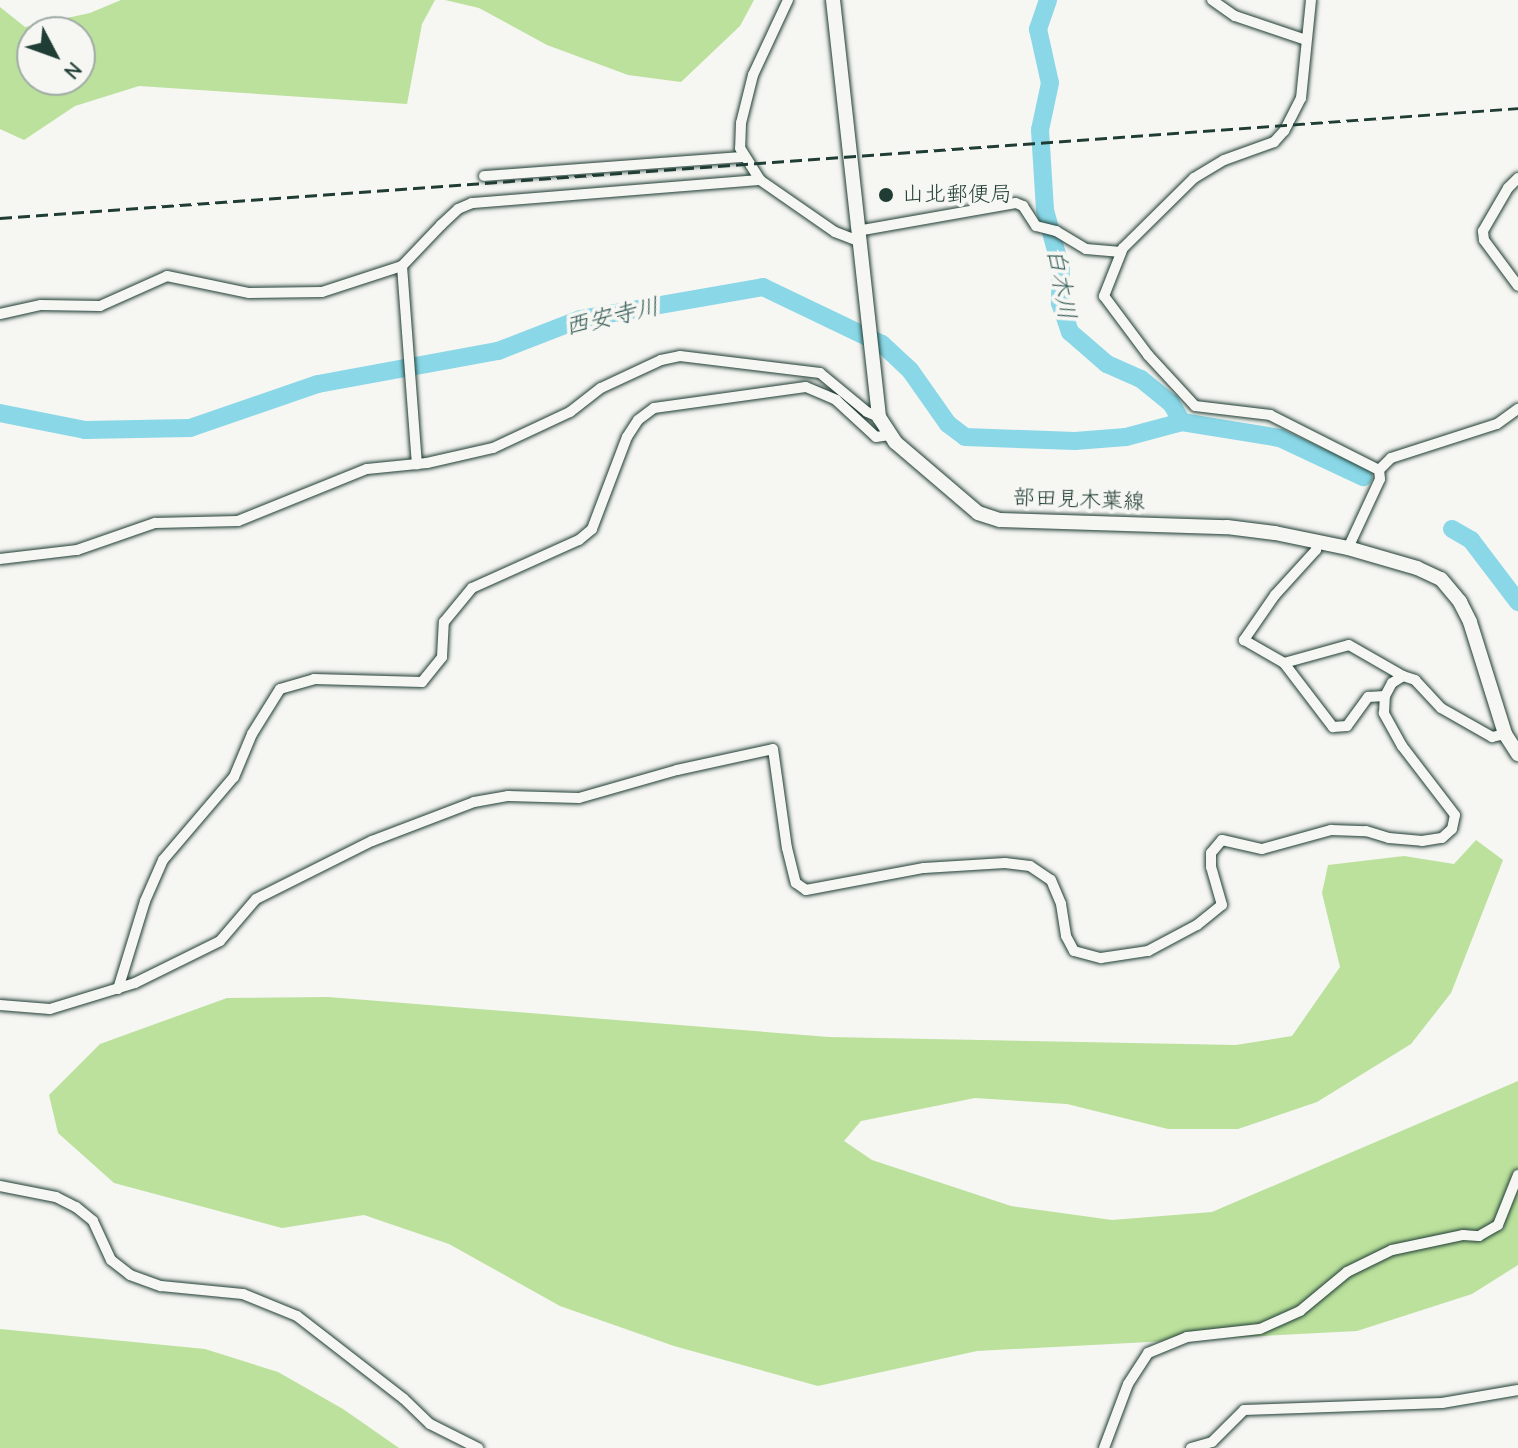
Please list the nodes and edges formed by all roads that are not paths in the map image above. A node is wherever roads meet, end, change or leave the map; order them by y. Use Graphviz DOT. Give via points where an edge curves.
graph roads {
  1 [pos="788,0"];
  2 [pos="833,0"];
  3 [pos="1212,0"];
  4 [pos="1311,0"];
  5 [pos="1306,40"];
  6 [pos="743,157"];
  7 [pos="484,176"];
  8 [pos="1518,178"];
  9 [pos="760,180"];
  10 [pos="857,236"];
  11 [pos="1121,252"];
  12 [pos="402,266"];
  13 [pos="1518,286"];
  14 [pos="0,314"];
  15 [pos="1518,409"];
  16 [pos="879,417"];
  17 [pos="891,435"];
  18 [pos="417,464"];
  19 [pos="1379,470"];
  20 [pos="1317,541"];
  21 [pos="1348,548"];
  22 [pos="0,559"];
  23 [pos="1284,663"];
  24 [pos="1403,676"];
  25 [pos="1385,696"];
  26 [pos="1505,734"];
  27 [pos="1518,754"];
  28 [pos="118,989"];
  29 [pos="0,1005"];
  30 [pos="1518,1175"];
  31 [pos="0,1186"];
  32 [pos="1518,1390"];
  33 [pos="478,1448"];
  34 [pos="1104,1448"];
  35 [pos="1191,1448"];
  1 -- 6 [label="street" via="753,75 741,123"];
  2 -- 10 [label="main road, 部田見木葉線"];
  3 -- 5 [label="street" via="1235,16"];
  4 -- 5 [label="street"];
  5 -- 11 [label="street" via="1301,98 1284,131 1274,142 1224,160 1194,178"];
  6 -- 7 [label="street"];
  6 -- 9 [label="street"];
  8 -- 13 [label="street" via="1483,231"];
  9 -- 10 [label="street" via="835,232"];
  9 -- 12 [label="street" via="472,203 458,209"];
  10 -- 11 [label="street" via="1016,203 1036,226 1086,249"];
  10 -- 16 [label="main road, 部田見木葉線"];
  11 -- 19 [label="street" via="1105,288 1107,303 1195,406 1270,415"];
  12 -- 14 [label="street" via="310,294 249,293 167,276 100,306 41,305"];
  12 -- 18 [label="street"];
  15 -- 19 [label="street" via="1497,424 1391,458"];
  16 -- 17 [label="main road, 部田見木葉線"];
  16 -- 18 [label="street" via="820,373 680,356 601,388 570,412 493,448"];
  17 -- 20 [label="main road, 部田見木葉線" via="910,458 978,513 1000,520 1227,527"];
  17 -- 28 [label="street" via="876,437 836,400 806,387 654,408 627,437 592,529 579,540 472,588 444,622 442,657 422,682 314,679 280,689 257,724 234,777 163,860"];
  18 -- 22 [label="street" via="367,469 238,521 155,523 77,550"];
  19 -- 21 [label="street" via="1380,479"];
  20 -- 21 [label="main road, 部田見木葉線"];
  20 -- 23 [label="street" via="1316,550 1244,640"];
  21 -- 26 [label="main road, 部田見木葉線" via="1441,579 1470,622"];
  23 -- 24 [label="street" via="1349,645"];
  23 -- 25 [label="street" via="1333,727 1347,726 1368,697"];
  24 -- 25 [label="street"];
  24 -- 26 [label="street" via="1415,680 1441,708 1492,737"];
  25 -- 28 [label="street" via="1390,728 1455,815 1452,829 1442,838 1422,841 1331,830 1262,849 1222,840 1211,853 1222,905 1148,951 1101,958 1074,951 1051,880 1030,866 924,868 806,890 796,883 787,848 773,749 579,798 508,796 474,802 256,899 220,941"];
  26 -- 27 [label="main road, 部田見木葉線"];
  28 -- 29 [label="street" via="50,1009"];
  30 -- 34 [label="street" via="1498,1225 1479,1236 1392,1250 1347,1272 1300,1311 1260,1329 1187,1337 1148,1353 1128,1384"];
  31 -- 33 [label="street" via="56,1197 76,1207 93,1221 111,1260 130,1275 161,1286 243,1294 297,1316 430,1424"];
  32 -- 35 [label="street" via="1442,1403 1244,1410 1212,1442"];
}
